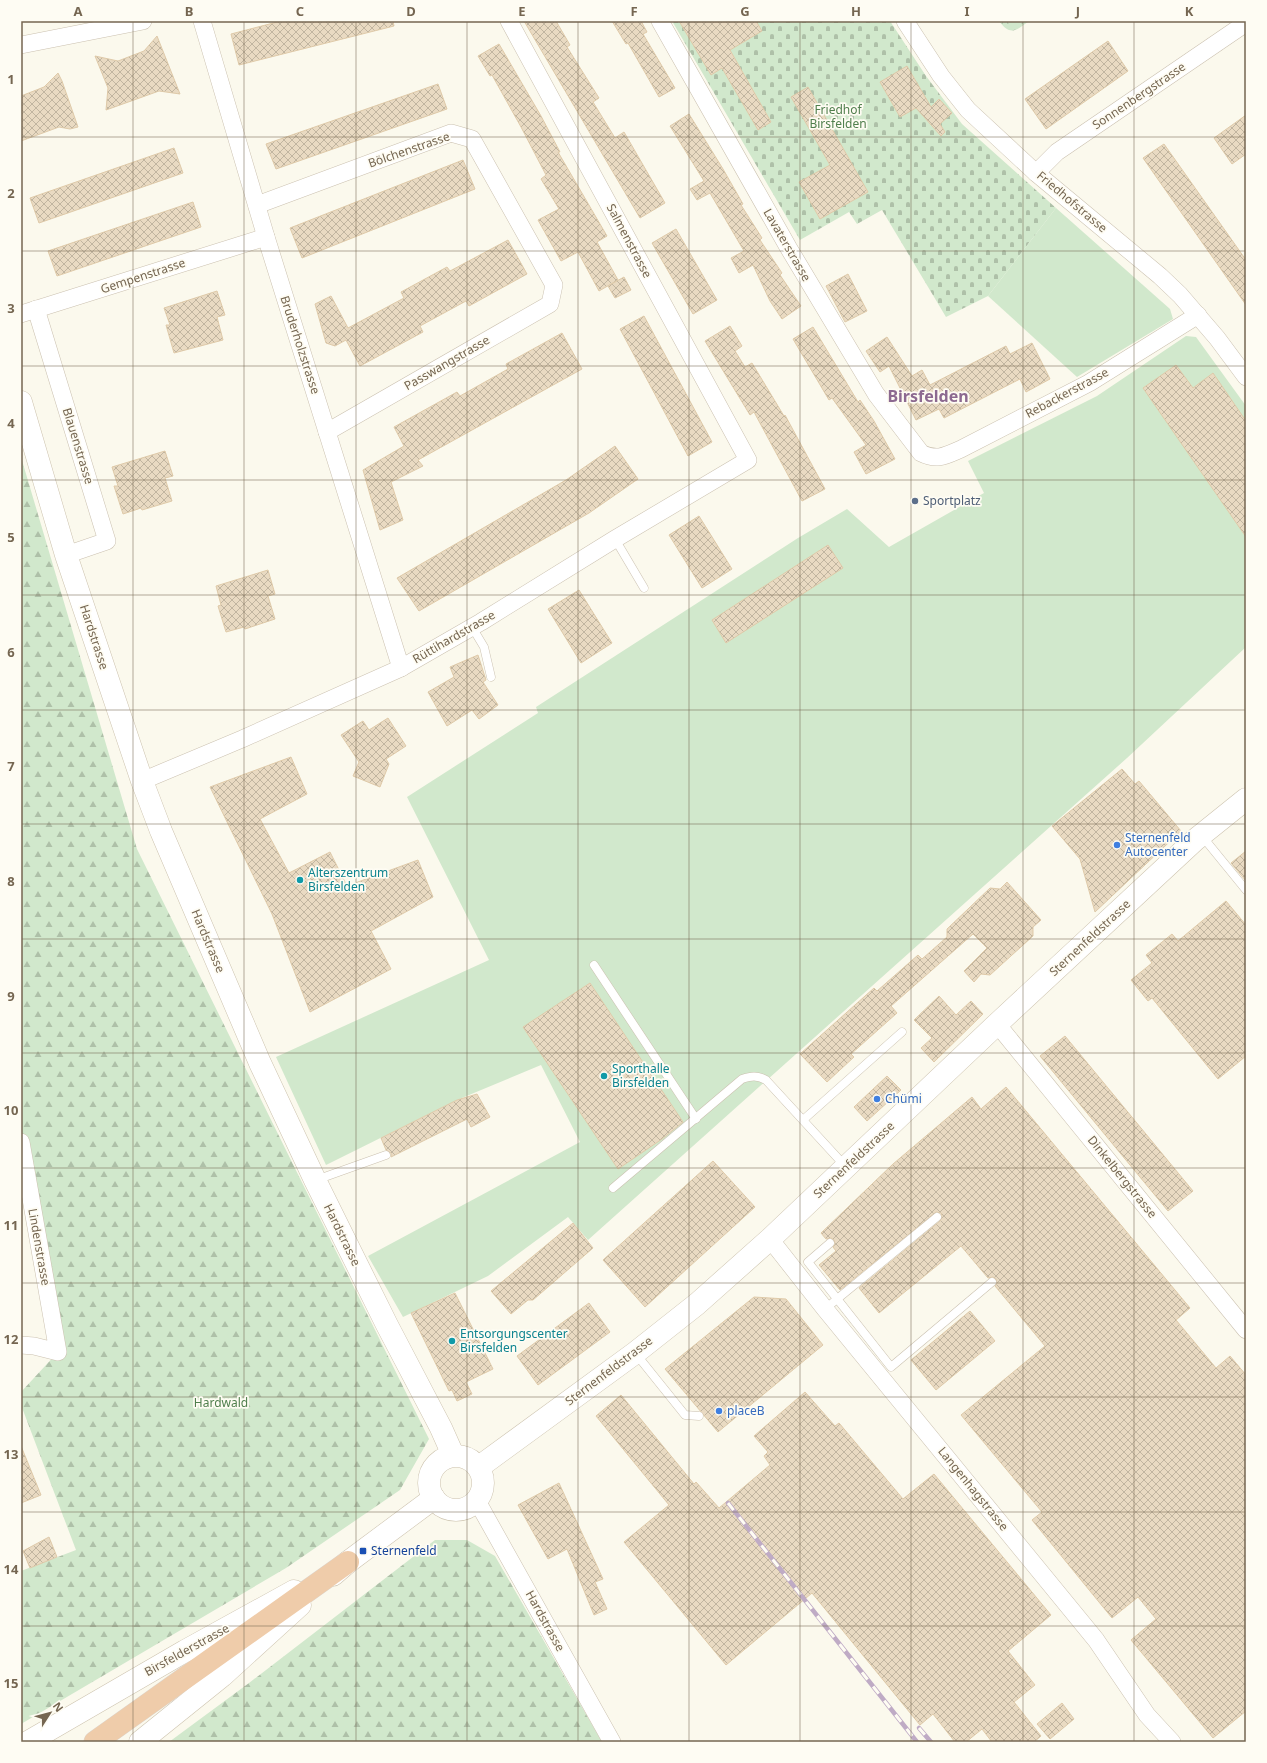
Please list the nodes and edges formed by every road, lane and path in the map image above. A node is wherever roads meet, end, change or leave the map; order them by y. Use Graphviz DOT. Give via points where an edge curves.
graph roads {
  1 [pos="142,21"];
  2 [pos="202,21"];
  3 [pos="509,21"];
  4 [pos="660,21"];
  5 [pos="905,21"];
  6 [pos="1246,23"];
  7 [pos="21,45"];
  8 [pos="1036,173"];
  9 [pos="257,205"];
  10 [pos="266,237"];
  11 [pos="554,284"];
  12 [pos="28,312"];
  13 [pos="1198,315"];
  14 [pos="1245,372"];
  15 [pos="21,402"];
  16 [pos="327,432"];
  17 [pos="929,457"];
  18 [pos="748,460"];
  19 [pos="615,539"];
  20 [pos="66,555"];
  21 [pos="644,588"];
  22 [pos="472,627"];
  23 [pos="401,668"];
  24 [pos="490,677"];
  25 [pos="142,781"];
  26 [pos="1246,799"];
  27 [pos="1201,835"];
  28 [pos="1246,890"];
  29 [pos="594,965"];
  30 [pos="997,1024"];
  31 [pos="902,1032"];
  32 [pos="696,1119"];
  33 [pos="803,1120"];
  34 [pos="21,1142"];
  35 [pos="386,1155"];
  36 [pos="846,1167"];
  37 [pos="315,1180"];
  38 [pos="613,1188"];
  39 [pos="937,1217"];
  40 [pos="770,1239"];
  41 [pos="830,1243"];
  42 [pos="992,1282"];
  43 [pos="831,1304"];
  44 [pos="1246,1330"];
  45 [pos="21,1345"];
  46 [pos="635,1353"];
  47 [pos="699,1416"];
  48 [pos="453,1455"];
  49 [pos="479,1467"];
  50 [pos="434,1498"];
  51 [pos="476,1501"];
  52 [pos="348,1562"];
  53 [pos="28,1742"];
  54 [pos="95,1742"];
  55 [pos="140,1742"];
  56 [pos="612,1742"];
  57 [pos="1172,1742"];
  1 -- 7 [label="street"];
  2 -- 9 [label="street, Bruderholzstrasse"];
  3 -- 18 [label="street, Salmenstrasse"];
  4 -- 17 [label="street, Lavaterstrasse" via="788,247 876,394 914,446"];
  5 -- 8 [label="street, Friedhofstrasse" via="941,76 968,110"];
  6 -- 8 [label="street, Sonnenbergstrasse" via="1057,152"];
  8 -- 13 [label="street, Friedhofstrasse" via="1160,276"];
  9 -- 10 [label="street, Bruderholzstrasse"];
  9 -- 11 [label="street, Bölchenstrasse" via="451,133 472,139"];
  10 -- 12 [label="street, Gempenstrasse"];
  10 -- 16 [label="street, Bruderholzstrasse"];
  11 -- 16 [label="street, Passwangstrasse" via="550,304"];
  12 -- 20 [label="street, Blauenstrasse" via="107,541"];
  13 -- 14 [label="street, Friedhofstrasse"];
  13 -- 17 [label="street, Rebackerstrasse" via="1089,383 961,449 939,458"];
  15 -- 20 [label="street, Hardstrasse"];
  16 -- 23 [label="street, Bruderholzstrasse"];
  18 -- 19 [label="street, Rüttihardstrasse"];
  19 -- 21 [label="lane"];
  19 -- 22 [label="street, Rüttihardstrasse"];
  20 -- 25 [label="street, Hardstrasse"];
  22 -- 23 [label="street, Rüttihardstrasse"];
  22 -- 24 [label="lane" via="484,647"];
  23 -- 25 [label="street, Rüttihardstrasse" via="242,740"];
  25 -- 37 [label="street, Hardstrasse" via="260,1063"];
  26 -- 27 [label="street, Sternenfeldstrasse"];
  27 -- 28 [label="lane"];
  27 -- 30 [label="street, Sternenfeldstrasse"];
  29 -- 32 [label="lane"];
  30 -- 36 [label="street, Sternenfeldstrasse"];
  30 -- 44 [label="street, Dinkelbergstrasse"];
  31 -- 33 [label="lane"];
  32 -- 33 [label="lane" via="742,1080 751,1076 766,1080"];
  32 -- 38 [label="lane"];
  33 -- 36 [label="lane"];
  34 -- 45 [label="street, Lindenstrasse" via="58,1352"];
  35 -- 37 [label="lane"];
  36 -- 40 [label="street, Sternenfeldstrasse"];
  37 -- 48 [label="street, Hardstrasse" via="387,1325 442,1428"];
  39 -- 43 [label="lane"];
  40 -- 43 [label="street, Langenhagstrasse"];
  40 -- 46 [label="street, Sternenfeldstrasse" via="697,1304"];
  41 -- 43 [label="lane" via="808,1262"];
  42 -- 43 [label="lane" via="891,1367"];
  43 -- 57 [label="street, Langenhagstrasse" via="1096,1640 1147,1715"];
  46 -- 47 [label="lane" via="685,1415"];
  46 -- 49 [label="street, Sternenfeldstrasse"];
  48 -- 49 [label="street" via="468,1458"];
  48 -- 50 [label="street" via="438,1462 433,1468 429,1483"];
  49 -- 51 [label="street" via="483,1488"];
  50 -- 51 [label="street" via="444,1507 458,1510 471,1506"];
  50 -- 52 [label="street, Birsfelderstrasse"];
  51 -- 56 [label="street, Hardstrasse"];
  52 -- 53 [label="street, Birsfelderstrasse" via="185,1651"];
  52 -- 54 [label="highway"];
  52 -- 55 [label="street, Birsfelderstrasse" via="222,1676"];
}
